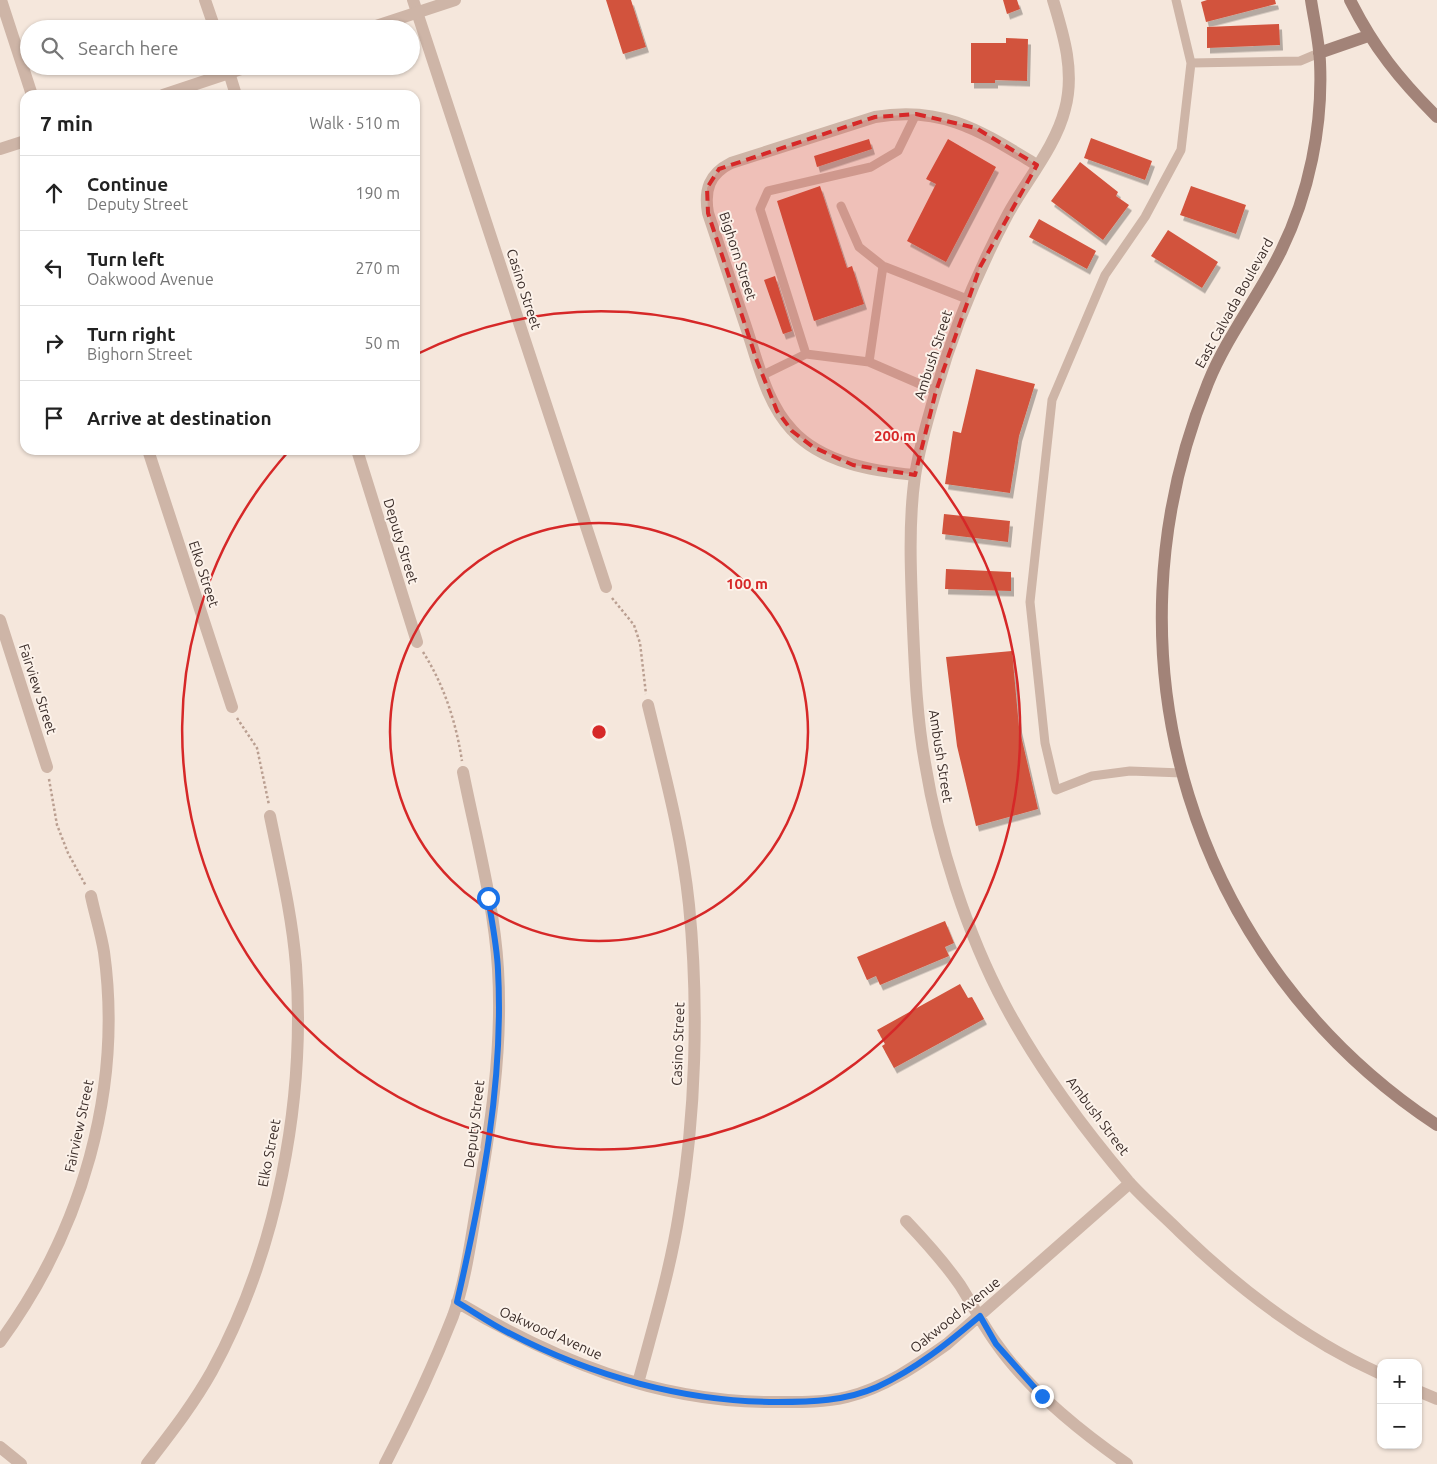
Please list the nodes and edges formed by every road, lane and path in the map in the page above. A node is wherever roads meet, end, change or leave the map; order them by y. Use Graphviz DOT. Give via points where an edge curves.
graph roads {
  1 [pos="1,0"];
  2 [pos="205,0"];
  3 [pos="455,0"];
  4 [pos="1053,0"];
  5 [pos="1176,0"];
  6 [pos="1311,0"];
  7 [pos="1350,0"];
  8 [pos="415,6"];
  9 [pos="212,20"];
  10 [pos="385,20"];
  11 [pos="420,20"];
  12 [pos="420,21"];
  13 [pos="1368,36"];
  14 [pos="1319,53"];
  15 [pos="20,58"];
  16 [pos="1190,63"];
  17 [pos="25,75"];
  18 [pos="215,75"];
  19 [pos="230,75"];
  20 [pos="30,90"];
  21 [pos="177,90"];
  22 [pos="234,90"];
  23 [pos="916,114"];
  24 [pos="1437,117"];
  25 [pos="20,143"];
  26 [pos="0,149"];
  27 [pos="1037,165"];
  28 [pos="841,206"];
  29 [pos="883,266"];
  30 [pos="967,299"];
  31 [pos="806,354"];
  32 [pos="870,362"];
  33 [pos="763,375"];
  34 [pos="936,391"];
  35 [pos="150,455"];
  36 [pos="359,455"];
  37 [pos="915,475"];
  38 [pos="606,587"];
  39 [pos="0,620"];
  40 [pos="417,642"];
  41 [pos="648,705"];
  42 [pos="232,707"];
  43 [pos="47,767"];
  44 [pos="463,772"];
  45 [pos="1182,773"];
  46 [pos="270,816"];
  47 [pos="91,896"];
  48 [pos="1437,1125"];
  49 [pos="1130,1183"];
  50 [pos="906,1221"];
  51 [pos="457,1302"];
  52 [pos="980,1316"];
  53 [pos="0,1342"];
  54 [pos="1377,1372"];
  55 [pos="638,1383"];
  56 [pos="1422,1393"];
  57 [pos="1437,1399"];
  58 [pos="0,1447"];
  59 [pos="21,1464"];
  60 [pos="147,1464"];
  61 [pos="385,1464"];
  62 [pos="1127,1464"];
  1 -- 15 [label="street"];
  2 -- 9 [label="street"];
  3 -- 8 [label="street"];
  4 -- 27 [label="street, Ambush Street" via="1066,42 1069,71 1066,108 1056,136"];
  5 -- 16 [label="lane"];
  6 -- 14 [label="main road, East Calvada Boulevard"];
  7 -- 13 [label="main road"];
  8 -- 10 [label="street"];
  8 -- 11 [label="street, Casino Street"];
  12 -- 38 [label="street, Casino Street"];
  13 -- 14 [label="main road"];
  13 -- 24 [label="main road" via="1402,82"];
  14 -- 16 [label="lane" via="1300,61"];
  14 -- 45 [label="main road, East Calvada Boulevard" via="1320,94 1313,158 1298,209 1281,251 1226,344 1208,382 1189,436 1176,490 1164,560 1161,652 1168,707"];
  16 -- 45 [label="lane" via="1181,150 1145,217 1105,275 1052,400 1030,602 1045,743 1056,790 1092,776 1130,771"];
  17 -- 20 [label="street"];
  18 -- 21 [label="street"];
  19 -- 22 [label="street"];
  23 -- 27 [label="street, Bighorn Street" via="950,119 976,128"];
  23 -- 31 [label="lane" via="898,151 871,167 768,191 760,209"];
  23 -- 33 [label="street, Bighorn Street" via="875,116 731,163 713,174 707,188 708,213"];
  25 -- 26 [label="street"];
  27 -- 30 [label="street, Ambush Street" via="980,267"];
  28 -- 29 [label="lane" via="859,246"];
  29 -- 30 [label="lane"];
  29 -- 32 [label="lane"];
  30 -- 34 [label="street, Ambush Street"];
  31 -- 32 [label="lane"];
  31 -- 33 [label="lane"];
  32 -- 34 [label="lane"];
  33 -- 37 [label="street, Bighorn Street" via="777,411 792,431 813,447 853,465"];
  34 -- 37 [label="street, Ambush Street"];
  35 -- 42 [label="street, Elko Street"];
  36 -- 40 [label="street, Deputy Street"];
  37 -- 49 [label="street, Ambush Street" via="912,600 916,684 924,762 947,860 979,949 1027,1044"];
  38 -- 41 [label="path" via="634,625 640,643"];
  39 -- 43 [label="street, Fairview Street"];
  40 -- 44 [label="path" via="439,676 458,736"];
  41 -- 55 [label="street, Casino Street" via="679,832 689,905 694,1047 688,1151 680,1213 669,1268"];
  42 -- 46 [label="path" via="257,748"];
  43 -- 47 [label="path" via="57,825"];
  44 -- 51 [label="street, Deputy Street" via="488,898 498,969 499,1035 489,1138"];
  45 -- 48 [label="main road, East Calvada Boulevard" via="1207,848 1232,904 1251,936 1331,1037 1378,1082"];
  46 -- 60 [label="street, Elko Street" via="288,904 297,992 297,1055 292,1114 280,1184 242,1305 212,1370 181,1420"];
  47 -- 53 [label="street, Fairview Street" via="104,950 108,1056 91,1159 46,1270"];
  49 -- 52 [label="street, Oakwood Avenue"];
  49 -- 54 [label="street, Ambush Street" via="1211,1262 1257,1300 1305,1333"];
  50 -- 52 [label="street" via="959,1284"];
  51 -- 55 [label="street, Oakwood Avenue" via="509,1333 580,1365"];
  51 -- 61 [label="street, Deputy Street" via="412,1414"];
  52 -- 55 [label="street, Oakwood Avenue" via="914,1367 876,1387 847,1397 810,1402 736,1402 696,1397"];
  52 -- 62 [label="street" via="996,1344 1042,1396"];
  56 -- 57 [label="street"];
  58 -- 59 [label="street"];
}
